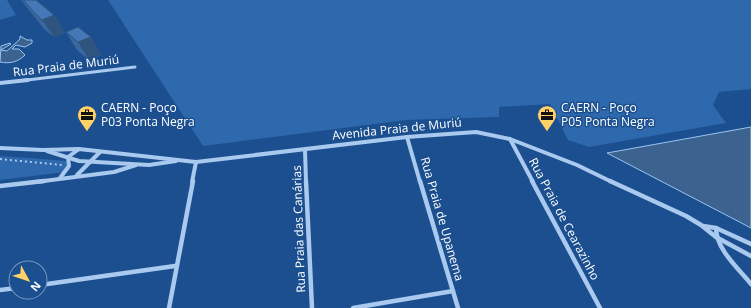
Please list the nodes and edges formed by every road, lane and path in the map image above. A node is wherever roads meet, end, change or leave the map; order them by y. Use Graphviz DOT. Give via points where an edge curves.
graph roads {
  1 [pos="135,67"];
  2 [pos="0,83"];
  3 [pos="407,137"];
  4 [pos="510,140"];
  5 [pos="0,148"];
  6 [pos="79,149"];
  7 [pos="43,150"];
  8 [pos="305,150"];
  9 [pos="100,152"];
  10 [pos="68,158"];
  11 [pos="0,159"];
  12 [pos="183,160"];
  13 [pos="92,162"];
  14 [pos="196,162"];
  15 [pos="139,164"];
  16 [pos="61,171"];
  17 [pos="77,176"];
  18 [pos="60,178"];
  19 [pos="0,186"];
  20 [pos="701,225"];
  21 [pos="716,228"];
  22 [pos="716,237"];
  23 [pos="751,244"];
  24 [pos="751,256"];
  25 [pos="175,266"];
  26 [pos="48,284"];
  27 [pos="751,284"];
  28 [pos="453,291"];
  29 [pos="168,308"];
  30 [pos="312,308"];
  31 [pos="353,308"];
  32 [pos="458,308"];
  33 [pos="600,308"];
  1 -- 2 [label="street, Rua Praia de Muriú"];
  3 -- 4 [label="street, Avenida Praia de Muriú" via="469,132 490,134"];
  3 -- 8 [label="street, Avenida Praia de Muriú"];
  3 -- 28 [label="street, Rua Praia de Upanema"];
  4 -- 20 [label="street, Avenida Praia de Muriú" via="577,165"];
  4 -- 33 [label="street, Rua Praia de Cearazinho"];
  5 -- 7 [label="street"];
  6 -- 7 [label="street"];
  6 -- 9 [label="street"];
  6 -- 10 [label="street"];
  7 -- 10 [label="street"];
  8 -- 14 [label="street, Avenida Praia de Muriú"];
  8 -- 30 [label="street, Rua Praia das Canárias"];
  9 -- 12 [label="street"];
  9 -- 13 [label="street"];
  10 -- 13 [label="street"];
  10 -- 18 [label="street" via="69,166"];
  11 -- 16 [label="path" via="63,165"];
  12 -- 14 [label="street, Avenida Praia de Muriú"];
  12 -- 15 [label="street"];
  13 -- 15 [label="street"];
  13 -- 17 [label="street"];
  14 -- 25 [label="street"];
  15 -- 17 [label="street" via="114,172"];
  17 -- 18 [label="street"];
  18 -- 19 [label="street"];
  20 -- 21 [label="street, Avenida Praia de Muriú"];
  20 -- 22 [label="street, Avenida Praia de Muriú"];
  21 -- 22 [label="street"];
  21 -- 23 [label="street, Avenida Praia de Muriú"];
  22 -- 24 [label="street, Avenida Praia de Muriú"];
  22 -- 27 [label="street"];
  25 -- 26 [label="street"];
  25 -- 29 [label="street"];
  28 -- 31 [label="street"];
  28 -- 32 [label="street, Rua Praia de Upanema"];
}
